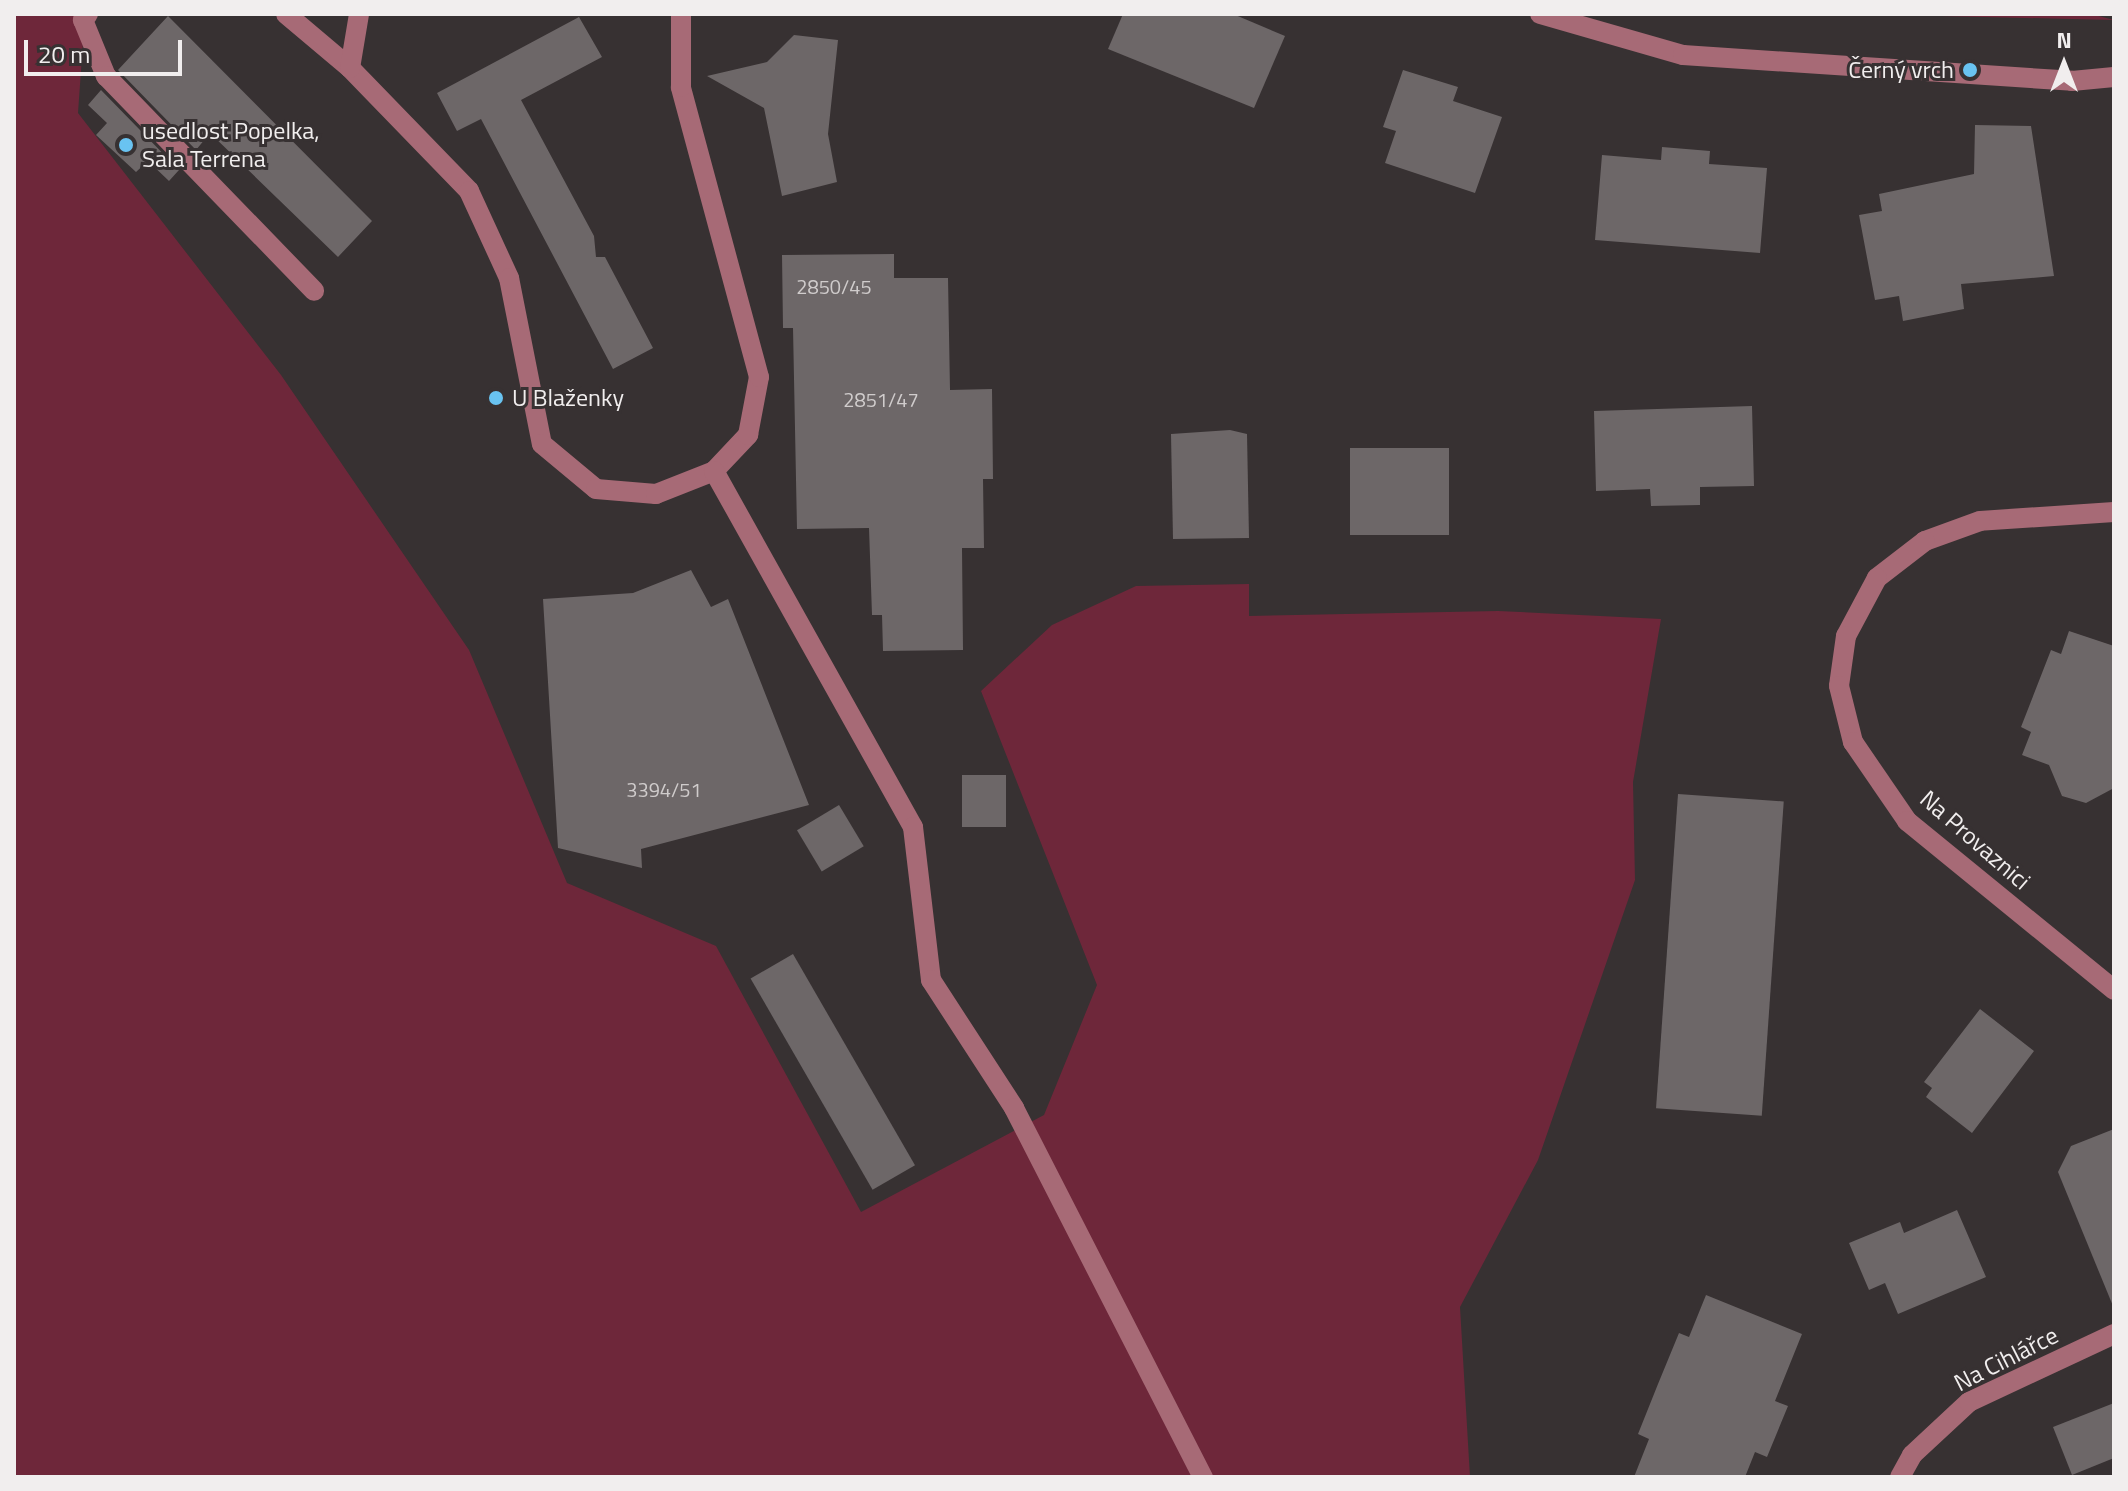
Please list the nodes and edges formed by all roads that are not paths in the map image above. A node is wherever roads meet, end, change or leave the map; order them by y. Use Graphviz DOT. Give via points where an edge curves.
graph roads {
  1 [pos="88,14"];
  2 [pos="286,14"];
  3 [pos="359,14"];
  4 [pos="681,14"];
  5 [pos="1540,14"];
  6 [pos="350,68"];
  7 [pos="2114,77"];
  8 [pos="314,291"];
  9 [pos="714,471"];
  10 [pos="2114,512"];
  11 [pos="2114,990"];
  12 [pos="2114,1334"];
  13 [pos="1203,1477"];
  14 [pos="1900,1477"];
  1 -- 8 [label="street" via="83,20 106,76"];
  2 -- 6 [label="street"];
  3 -- 6 [label="street"];
  4 -- 9 [label="street" via="681,87 759,377 748,435"];
  5 -- 7 [label="street" via="1683,55 2072,81"];
  6 -- 9 [label="street" via="469,191 509,278 542,444 596,489 656,494"];
  9 -- 13 [label="street" via="913,827 931,980 1014,1108"];
  10 -- 11 [label="street, Na Provaznici" via="1980,521 1925,541 1877,578 1846,636 1839,686 1853,742 1907,821"];
  12 -- 14 [label="street, Na Cihlářce" via="1969,1402 1912,1455"];
}
